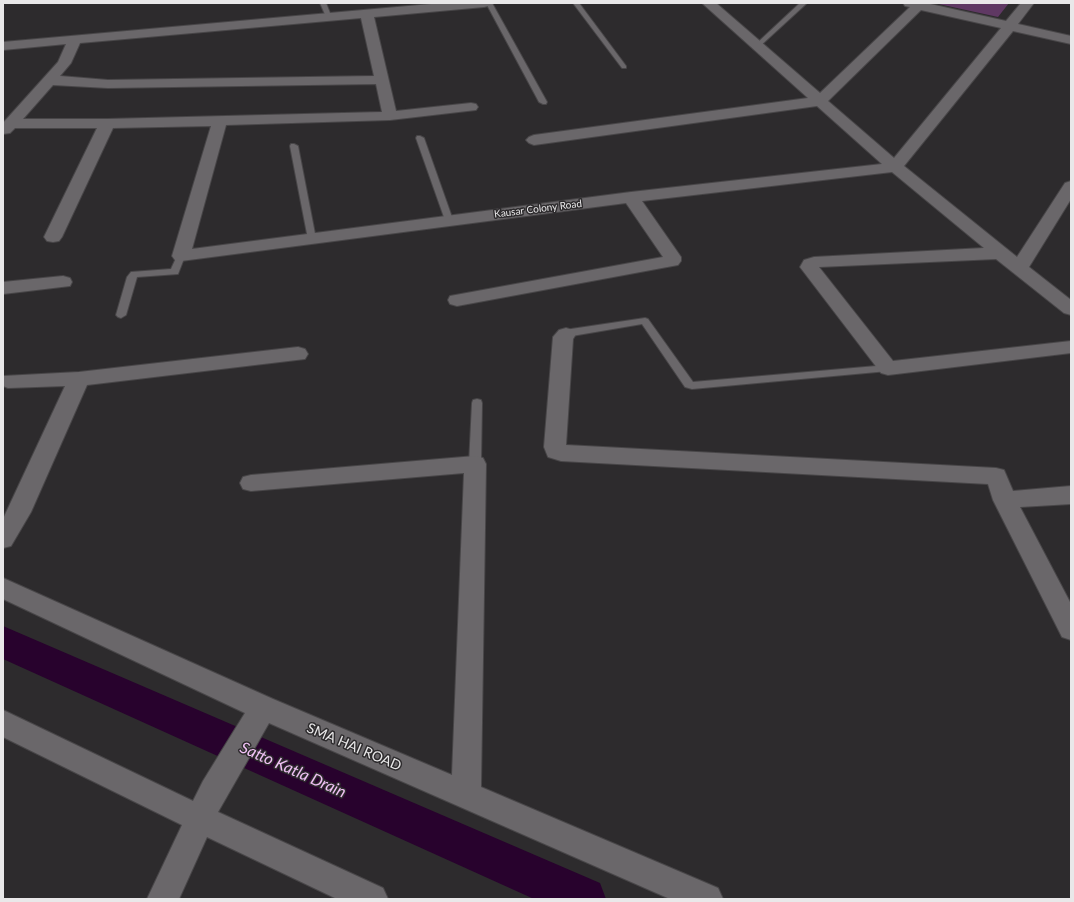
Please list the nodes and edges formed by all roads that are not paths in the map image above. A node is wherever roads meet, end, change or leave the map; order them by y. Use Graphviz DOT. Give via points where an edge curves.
graph roads {
  1 [pos="323,3"];
  2 [pos="484,3"];
  3 [pos="489,3"];
  4 [pos="576,3"];
  5 [pos="708,3"];
  6 [pos="804,3"];
  7 [pos="1028,3"];
  8 [pos="466,4"];
  9 [pos="914,4"];
  10 [pos="367,14"];
  11 [pos="329,18"];
  12 [pos="1010,26"];
  13 [pos="75,40"];
  14 [pos="1071,40"];
  15 [pos="3,46"];
  16 [pos="757,46"];
  17 [pos="624,67"];
  18 [pos="49,80"];
  19 [pos="383,80"];
  20 [pos="820,100"];
  21 [pos="544,102"];
  22 [pos="470,107"];
  23 [pos="390,116"];
  24 [pos="220,121"];
  25 [pos="107,124"];
  26 [pos="7,127"];
  27 [pos="420,138"];
  28 [pos="534,140"];
  29 [pos="294,146"];
  30 [pos="895,167"];
  31 [pos="1069,193"];
  32 [pos="631,197"];
  33 [pos="449,220"];
  34 [pos="52,237"];
  35 [pos="312,239"];
  36 [pos="1000,253"];
  37 [pos="181,256"];
  38 [pos="1019,268"];
  39 [pos="63,282"];
  40 [pos="3,288"];
  41 [pos="457,300"];
  42 [pos="1071,309"];
  43 [pos="121,315"];
  44 [pos="566,334"];
  45 [pos="1071,347"];
  46 [pos="298,354"];
  47 [pos="888,368"];
  48 [pos="80,379"];
  49 [pos="8,381"];
  50 [pos="477,403"];
  51 [pos="475,464"];
  52 [pos="250,483"];
  53 [pos="1071,495"];
  54 [pos="1005,500"];
  55 [pos="3,539"];
  56 [pos="3,588"];
  57 [pos="1071,629"];
  58 [pos="263,708"];
  59 [pos="3,722"];
  60 [pos="466,794"];
  61 [pos="200,819"];
  62 [pos="163,899"];
  63 [pos="372,899"];
  64 [pos="707,899"];
  1 -- 11 [label="lane"];
  2 -- 8 [label="street"];
  3 -- 21 [label="lane"];
  4 -- 17 [label="lane"];
  5 -- 16 [label="street"];
  6 -- 16 [label="lane"];
  7 -- 12 [label="street"];
  8 -- 10 [label="street"];
  9 -- 12 [label="street"];
  9 -- 20 [label="street"];
  10 -- 11 [label="street"];
  10 -- 19 [label="street"];
  11 -- 13 [label="street"];
  12 -- 14 [label="street"];
  12 -- 30 [label="street"];
  13 -- 15 [label="street"];
  13 -- 18 [label="street" via="64,63"];
  16 -- 20 [label="street"];
  18 -- 19 [label="street" via="108,84"];
  18 -- 26 [label="street"];
  19 -- 23 [label="street"];
  20 -- 28 [label="street"];
  20 -- 30 [label="street"];
  22 -- 23 [label="street"];
  23 -- 24 [label="street"];
  24 -- 25 [label="street"];
  24 -- 37 [label="street"];
  25 -- 26 [label="street"];
  25 -- 34 [label="street"];
  27 -- 33 [label="lane"];
  29 -- 35 [label="lane"];
  30 -- 32 [label="street, Kausar Colony Road"];
  30 -- 36 [label="street"];
  31 -- 38 [label="street"];
  32 -- 33 [label="street, Kausar Colony Road"];
  32 -- 41 [label="street" via="672,257 672,261"];
  33 -- 35 [label="street, Kausar Colony Road"];
  35 -- 37 [label="street, Kausar Colony Road"];
  36 -- 38 [label="street"];
  36 -- 47 [label="street" via="810,264 809,267"];
  37 -- 43 [label="lane" via="175,272 134,274"];
  38 -- 42 [label="street"];
  39 -- 40 [label="street"];
  44 -- 47 [label="lane" via="645,321 688,385 692,386"];
  44 -- 54 [label="street" via="563,337 554,447 561,453 996,476"];
  45 -- 47 [label="street"];
  46 -- 48 [label="street"];
  48 -- 49 [label="street"];
  48 -- 55 [label="street" via="19,512"];
  50 -- 51 [label="lane"];
  51 -- 52 [label="street"];
  51 -- 60 [label="street"];
  53 -- 54 [label="street"];
  54 -- 57 [label="street"];
  56 -- 58 [label="street, SMA HAI ROAD"];
  58 -- 60 [label="street, SMA HAI ROAD"];
  58 -- 61 [label="street" via="213,791"];
  59 -- 61 [label="street"];
  60 -- 64 [label="street, SMA HAI ROAD"];
  61 -- 62 [label="street"];
  61 -- 63 [label="street"];
}
